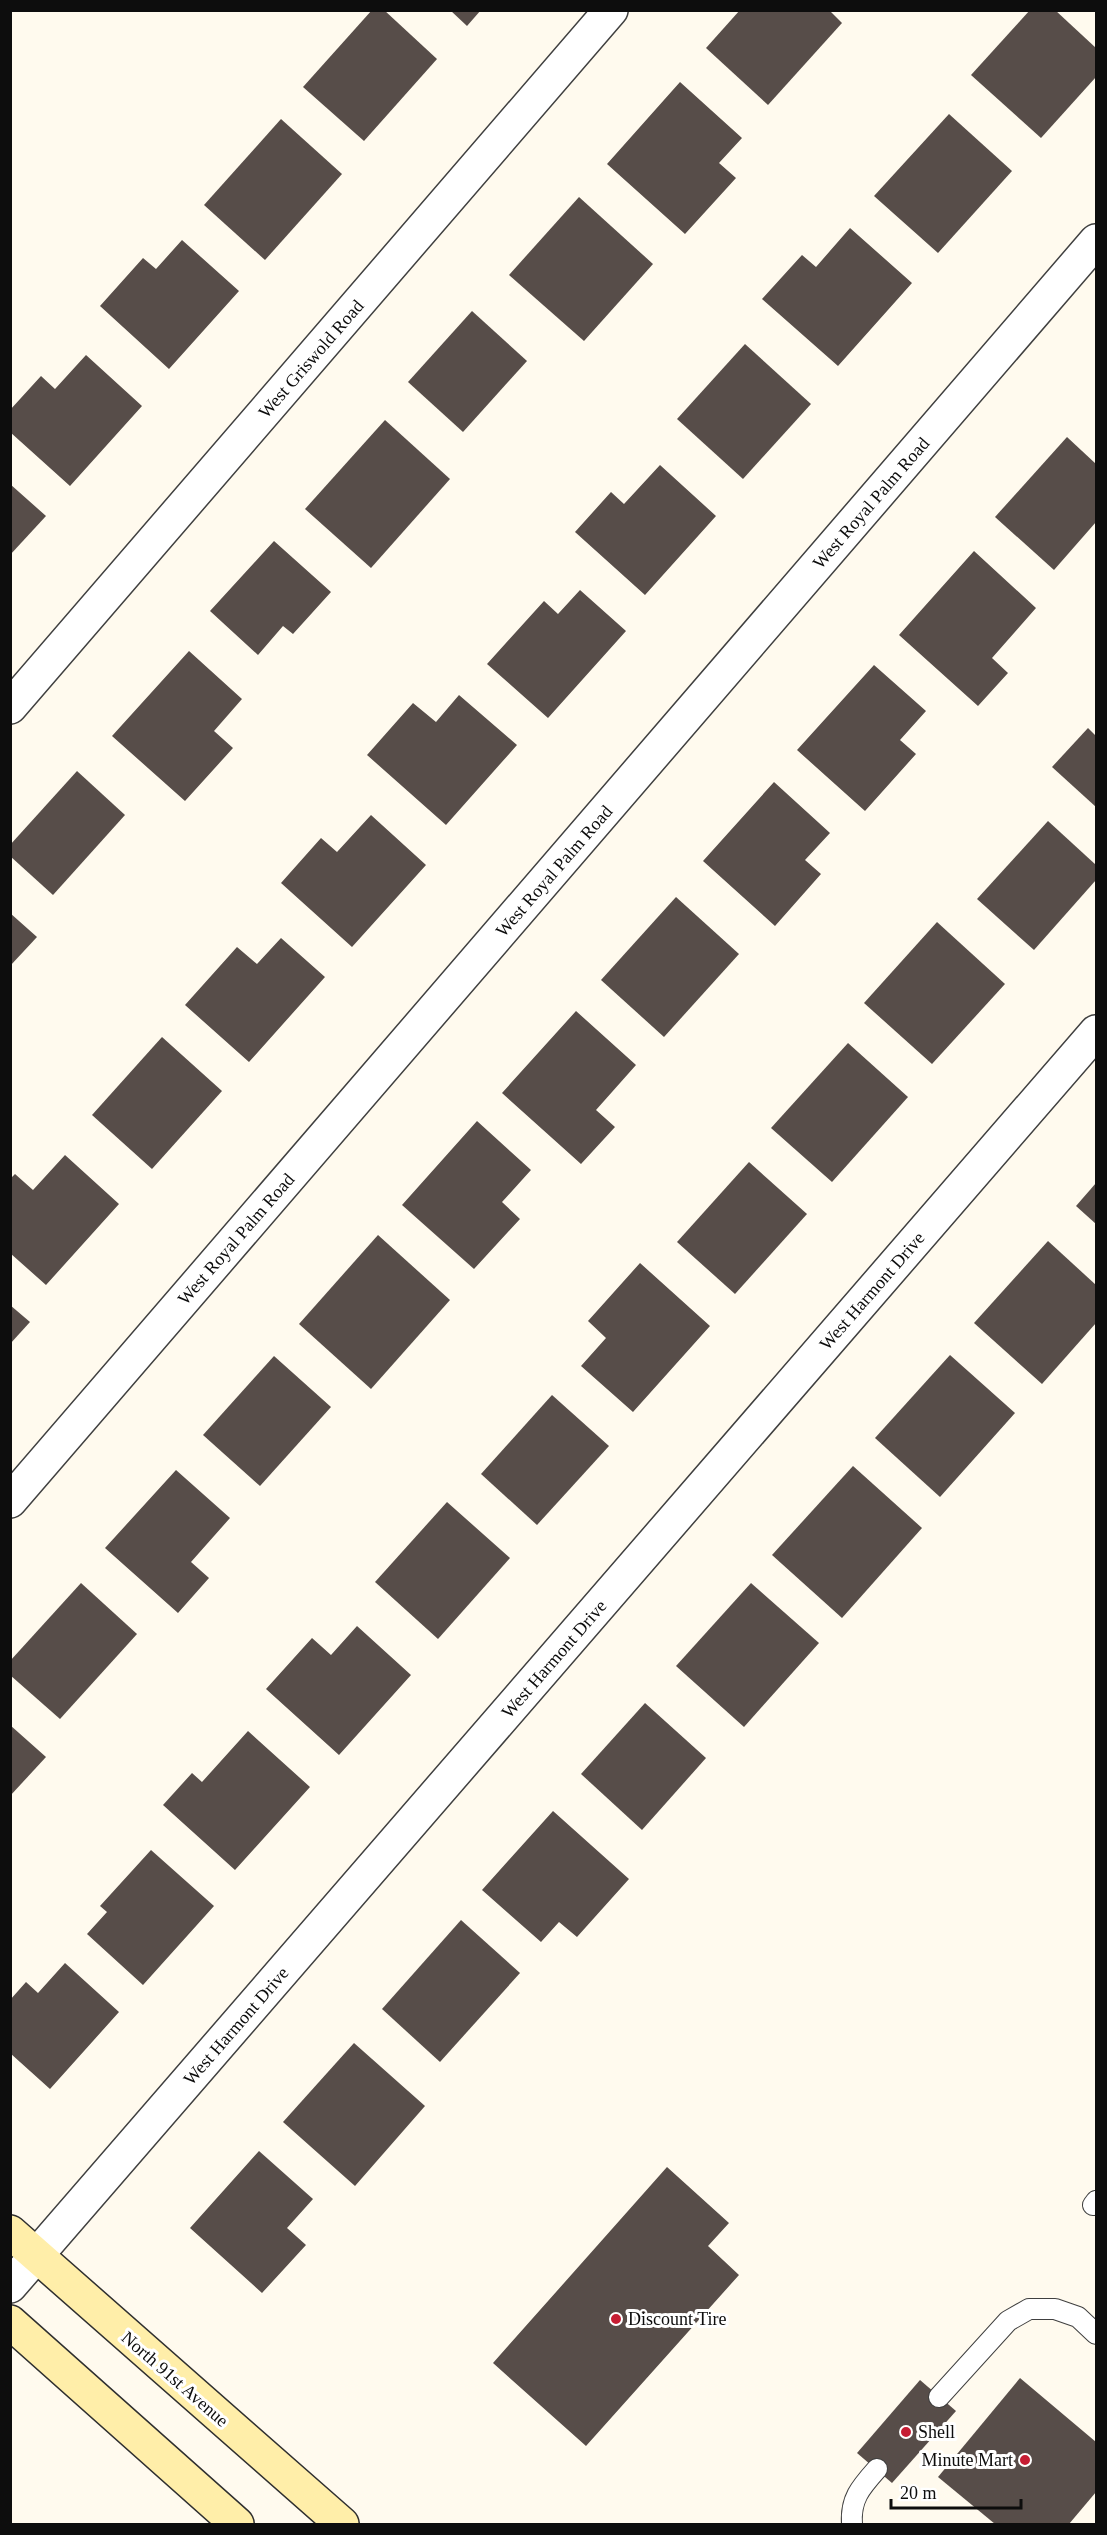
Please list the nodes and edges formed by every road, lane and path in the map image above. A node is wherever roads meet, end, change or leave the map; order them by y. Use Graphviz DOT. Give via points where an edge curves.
graph roads {
  1 [pos="611,10"];
  2 [pos="1096,242"];
  3 [pos="10,708"];
  4 [pos="1096,1032"];
  5 [pos="10,1501"];
  6 [pos="10,2232"];
  7 [pos="36,2256"];
  8 [pos="10,2286"];
  9 [pos="10,2322"];
  10 [pos="1096,2334"];
  11 [pos="939,2397"];
  12 [pos="877,2469"];
  13 [pos="235,2522"];
  14 [pos="342,2524"];
  15 [pos="852,2524"];
  1 -- 3 [label="street, West Griswold Road"];
  2 -- 5 [label="street, West Royal Palm Road"];
  4 -- 7 [label="street, West Harmont Drive"];
  6 -- 7 [label="main road, North 91st Avenue"];
  7 -- 8 [label="street, West Harmont Drive"];
  7 -- 14 [label="main road, North 91st Avenue"];
  9 -- 13 [label="main road"];
  10 -- 11 [label="lane" via="1070,2314 1055,2309 1029,2309 1008,2321"];
  12 -- 15 [label="lane" via="858,2491 851,2509"];
}
